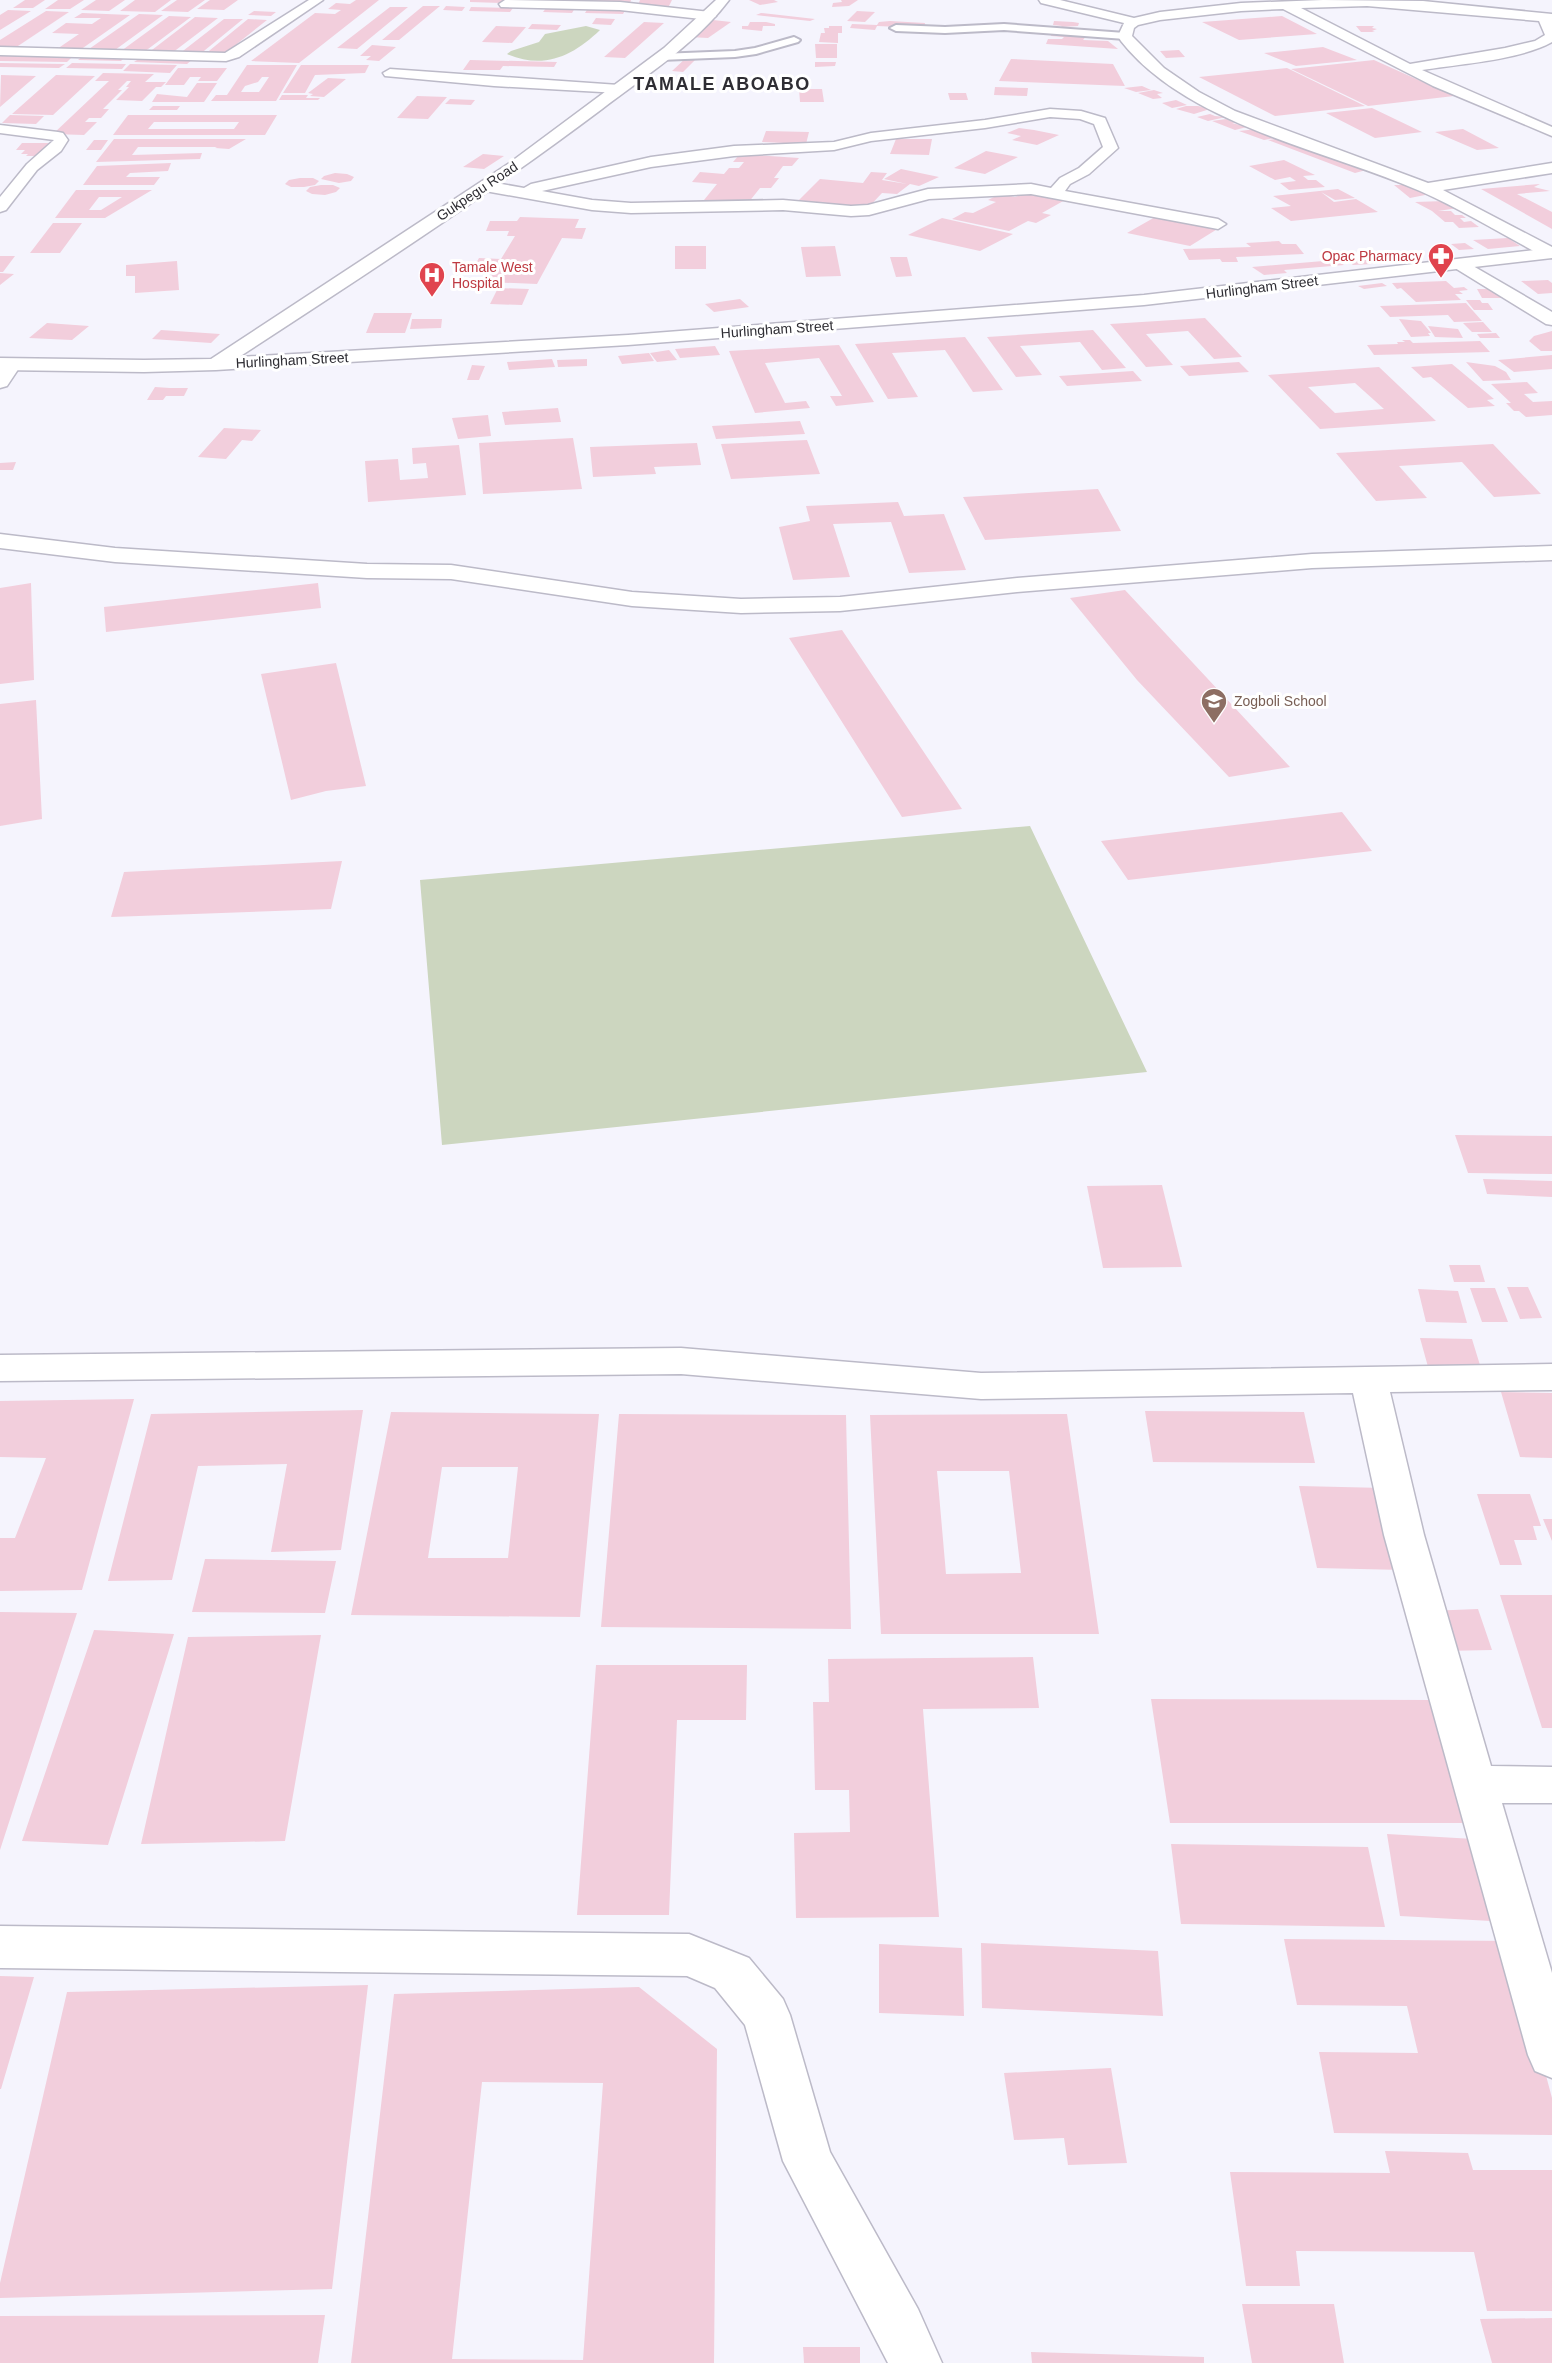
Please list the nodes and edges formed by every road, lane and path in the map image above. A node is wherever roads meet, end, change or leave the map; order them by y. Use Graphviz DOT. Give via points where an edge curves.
graph roads {
  1 [pos="317,0"];
  2 [pos="723,0"];
  3 [pos="1045,0"];
  4 [pos="504,4"];
  5 [pos="1284,5"];
  6 [pos="710,16"];
  7 [pos="1548,18"];
  8 [pos="1134,22"];
  9 [pos="896,28"];
  10 [pos="1125,36"];
  11 [pos="794,40"];
  12 [pos="0,51"];
  13 [pos="660,57"];
  14 [pos="1408,68"];
  15 [pos="390,73"];
  16 [pos="619,89"];
  17 [pos="1012,103"];
  18 [pos="1006,121"];
  19 [pos="0,129"];
  20 [pos="1552,132"];
  21 [pos="1552,168"];
  22 [pos="484,186"];
  23 [pos="1426,188"];
  24 [pos="518,192"];
  25 [pos="1055,193"];
  26 [pos="0,207"];
  27 [pos="1218,224"];
  28 [pos="1552,253"];
  29 [pos="1461,264"];
  30 [pos="1552,320"];
  31 [pos="216,364"];
  32 [pos="6,365"];
  33 [pos="0,382"];
  34 [pos="0,541"];
  35 [pos="1552,553"];
  36 [pos="0,1368"];
  37 [pos="1552,1377"];
  38 [pos="1370,1381"];
  39 [pos="1476,1784"];
  40 [pos="1552,1785"];
  41 [pos="0,1947"];
  42 [pos="1552,2055"];
  43 [pos="915,2363"];
  1 -- 12 [label="street" via="226,57"];
  2 -- 6 [label="street, Gukpegu Road"];
  3 -- 8 [label="street"];
  4 -- 6 [label="street" via="620,6"];
  5 -- 7 [label="street" via="1396,3"];
  5 -- 8 [label="street" via="1194,11"];
  5 -- 14 [label="street"];
  6 -- 13 [label="street, Gukpegu Road"];
  7 -- 14 [label="street" via="1552,37 1539,44"];
  8 -- 10 [label="street"];
  9 -- 10 [label="lane" via="1004,27"];
  10 -- 23 [label="street" via="1163,75 1202,102 1276,134"];
  11 -- 13 [label="lane" via="756,51"];
  13 -- 16 [label="street, Gukpegu Road"];
  14 -- 20 [label="street"];
  15 -- 16 [label="street"];
  16 -- 22 [label="street, Gukpegu Road"];
  17 -- 18 [label="street" via="1001,114"];
  18 -- 24 [label="street" via="871,137 834,146 734,151 651,162"];
  18 -- 25 [label="street" via="1050,113 1082,115 1100,121 1111,148 1065,181"];
  19 -- 26 [label="street" via="58,136 61,140 32,167"];
  21 -- 23 [label="street"];
  22 -- 24 [label="street"];
  22 -- 31 [label="street, Gukpegu Road"];
  23 -- 28 [label="street"];
  24 -- 25 [label="street" via="632,208 783,205 851,211 948,192 1012,188"];
  25 -- 27 [label="street"];
  28 -- 29 [label="street, Hurlingham Street"];
  29 -- 30 [label="street"];
  29 -- 31 [label="street, Hurlingham Street" via="1144,300 628,340"];
  31 -- 32 [label="street, Hurlingham Street"];
  32 -- 33 [label="street"];
  34 -- 35 [label="street" via="115,555 367,571 451,572 632,599 741,606 840,604 1312,561"];
  36 -- 38 [label="street" via="681,1361 981,1386"];
  37 -- 38 [label="street"];
  38 -- 39 [label="street" via="1404,1535"];
  39 -- 40 [label="street"];
  39 -- 42 [label="street"];
  41 -- 43 [label="street" via="689,1955 732,1972 766,2015 808,2162"];
}
